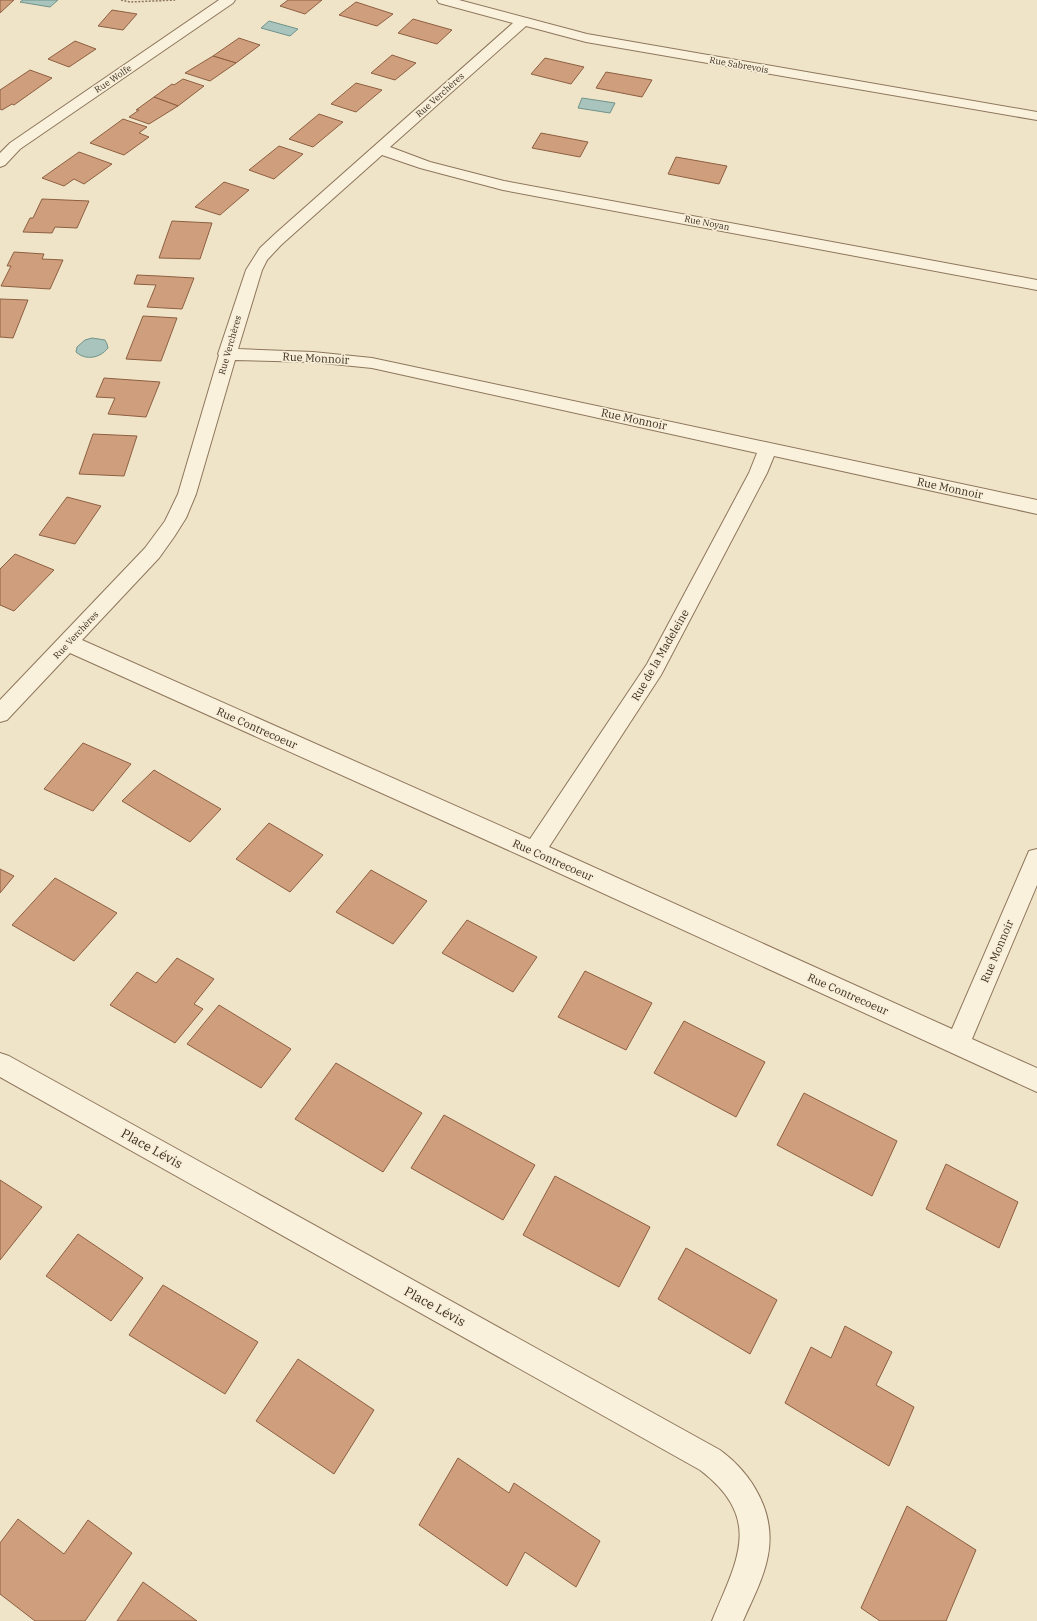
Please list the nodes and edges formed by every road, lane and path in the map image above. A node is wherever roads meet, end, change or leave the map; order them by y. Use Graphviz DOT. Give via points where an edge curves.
graph roads {
  1 [pos="121,0"];
  2 [pos="176,0"];
  3 [pos="228,0"];
  4 [pos="444,0"];
  5 [pos="522,22"];
  6 [pos="1037,116"];
  7 [pos="380,149"];
  8 [pos="0,162"];
  9 [pos="1037,285"];
  10 [pos="227,354"];
  11 [pos="768,449"];
  12 [pos="1037,507"];
  13 [pos="68,643"];
  14 [pos="0,714"];
  15 [pos="534,851"];
  16 [pos="1037,858"];
  17 [pos="958,1044"];
  18 [pos="0,1064"];
  19 [pos="1037,1080"];
  20 [pos="727,1621"];
  1 -- 2 [label="path"];
  3 -- 8 [label="street, Rue Wolfe" via="15,146"];
  4 -- 5 [label="street, Rue Sabrevois"];
  5 -- 6 [label="street, Rue Sabrevois" via="586,38 657,51"];
  5 -- 7 [label="street, Rue Verchères"];
  7 -- 9 [label="street, Rue Noyan" via="425,165 502,185"];
  7 -- 10 [label="street, Rue Verchères" via="262,255 253,269"];
  10 -- 11 [label="street, Rue Monnoir" via="313,357 372,363"];
  10 -- 13 [label="street, Rue Verchères" via="187,494 177,518 162,542"];
  11 -- 12 [label="street, Rue Monnoir"];
  11 -- 15 [label="street, Rue de la Madeleine" via="751,487 654,669"];
  13 -- 14 [label="street, Rue Verchères"];
  13 -- 15 [label="street, Rue Contrecoeur"];
  15 -- 17 [label="street, Rue Contrecoeur"];
  16 -- 17 [label="street, Rue Monnoir"];
  17 -- 19 [label="street, Rue Contrecoeur"];
  18 -- 20 [label="street, Place Lévis" via="723,1468 734,1479 749,1508 754,1540 752,1556"];
}
